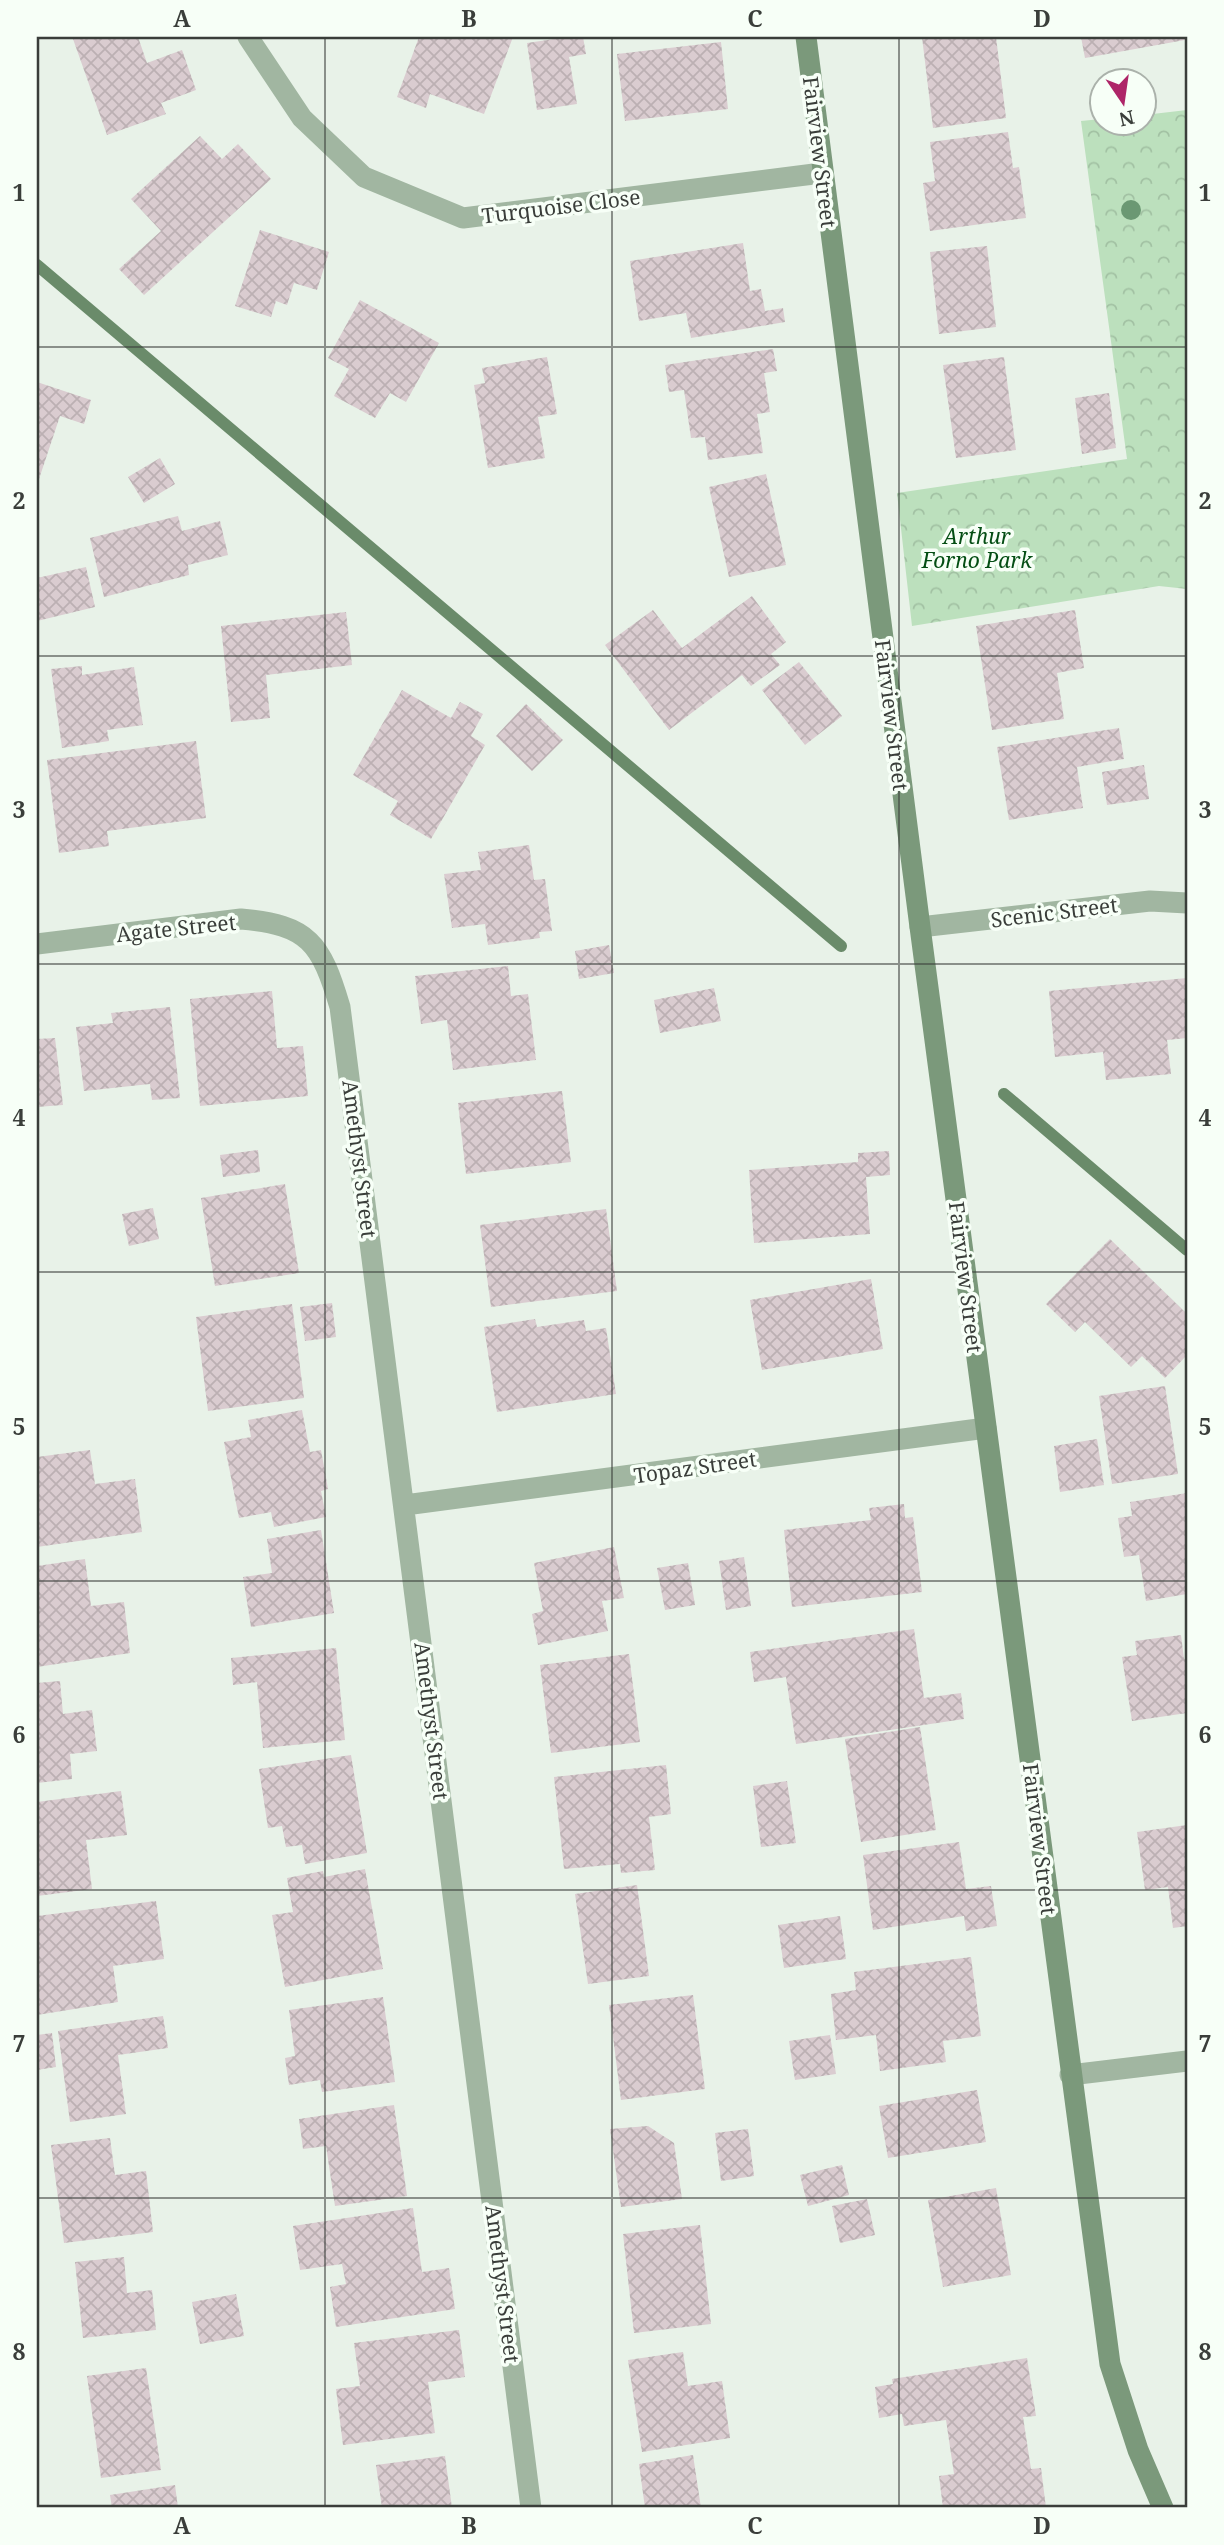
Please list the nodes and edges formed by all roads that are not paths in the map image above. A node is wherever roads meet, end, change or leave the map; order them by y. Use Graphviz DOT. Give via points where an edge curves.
graph roads {
  1 [pos="248,37"];
  2 [pos="806,37"];
  3 [pos="822,173"];
  4 [pos="1187,904"];
  5 [pos="920,927"];
  6 [pos="311,941"];
  7 [pos="37,944"];
  8 [pos="986,1428"];
  9 [pos="405,1506"];
  10 [pos="1187,2061"];
  11 [pos="1070,2075"];
  12 [pos="531,2508"];
  13 [pos="1163,2508"];
  1 -- 3 [label="street, Turquoise Close" via="302,118 364,177 463,218"];
  2 -- 3 [label="street, Fairview Street"];
  3 -- 5 [label="street, Fairview Street"];
  4 -- 5 [label="street, Scenic Street" via="1150,901"];
  5 -- 8 [label="street, Fairview Street"];
  6 -- 7 [label="street, Agate Street" via="289,927 241,919"];
  6 -- 9 [label="street, Amethyst Street" via="332,979 340,1007"];
  8 -- 9 [label="street, Topaz Street"];
  8 -- 11 [label="street, Fairview Street"];
  9 -- 12 [label="street, Amethyst Street"];
  10 -- 11 [label="street"];
  11 -- 13 [label="street, Fairview Street" via="1110,2364"];
}
